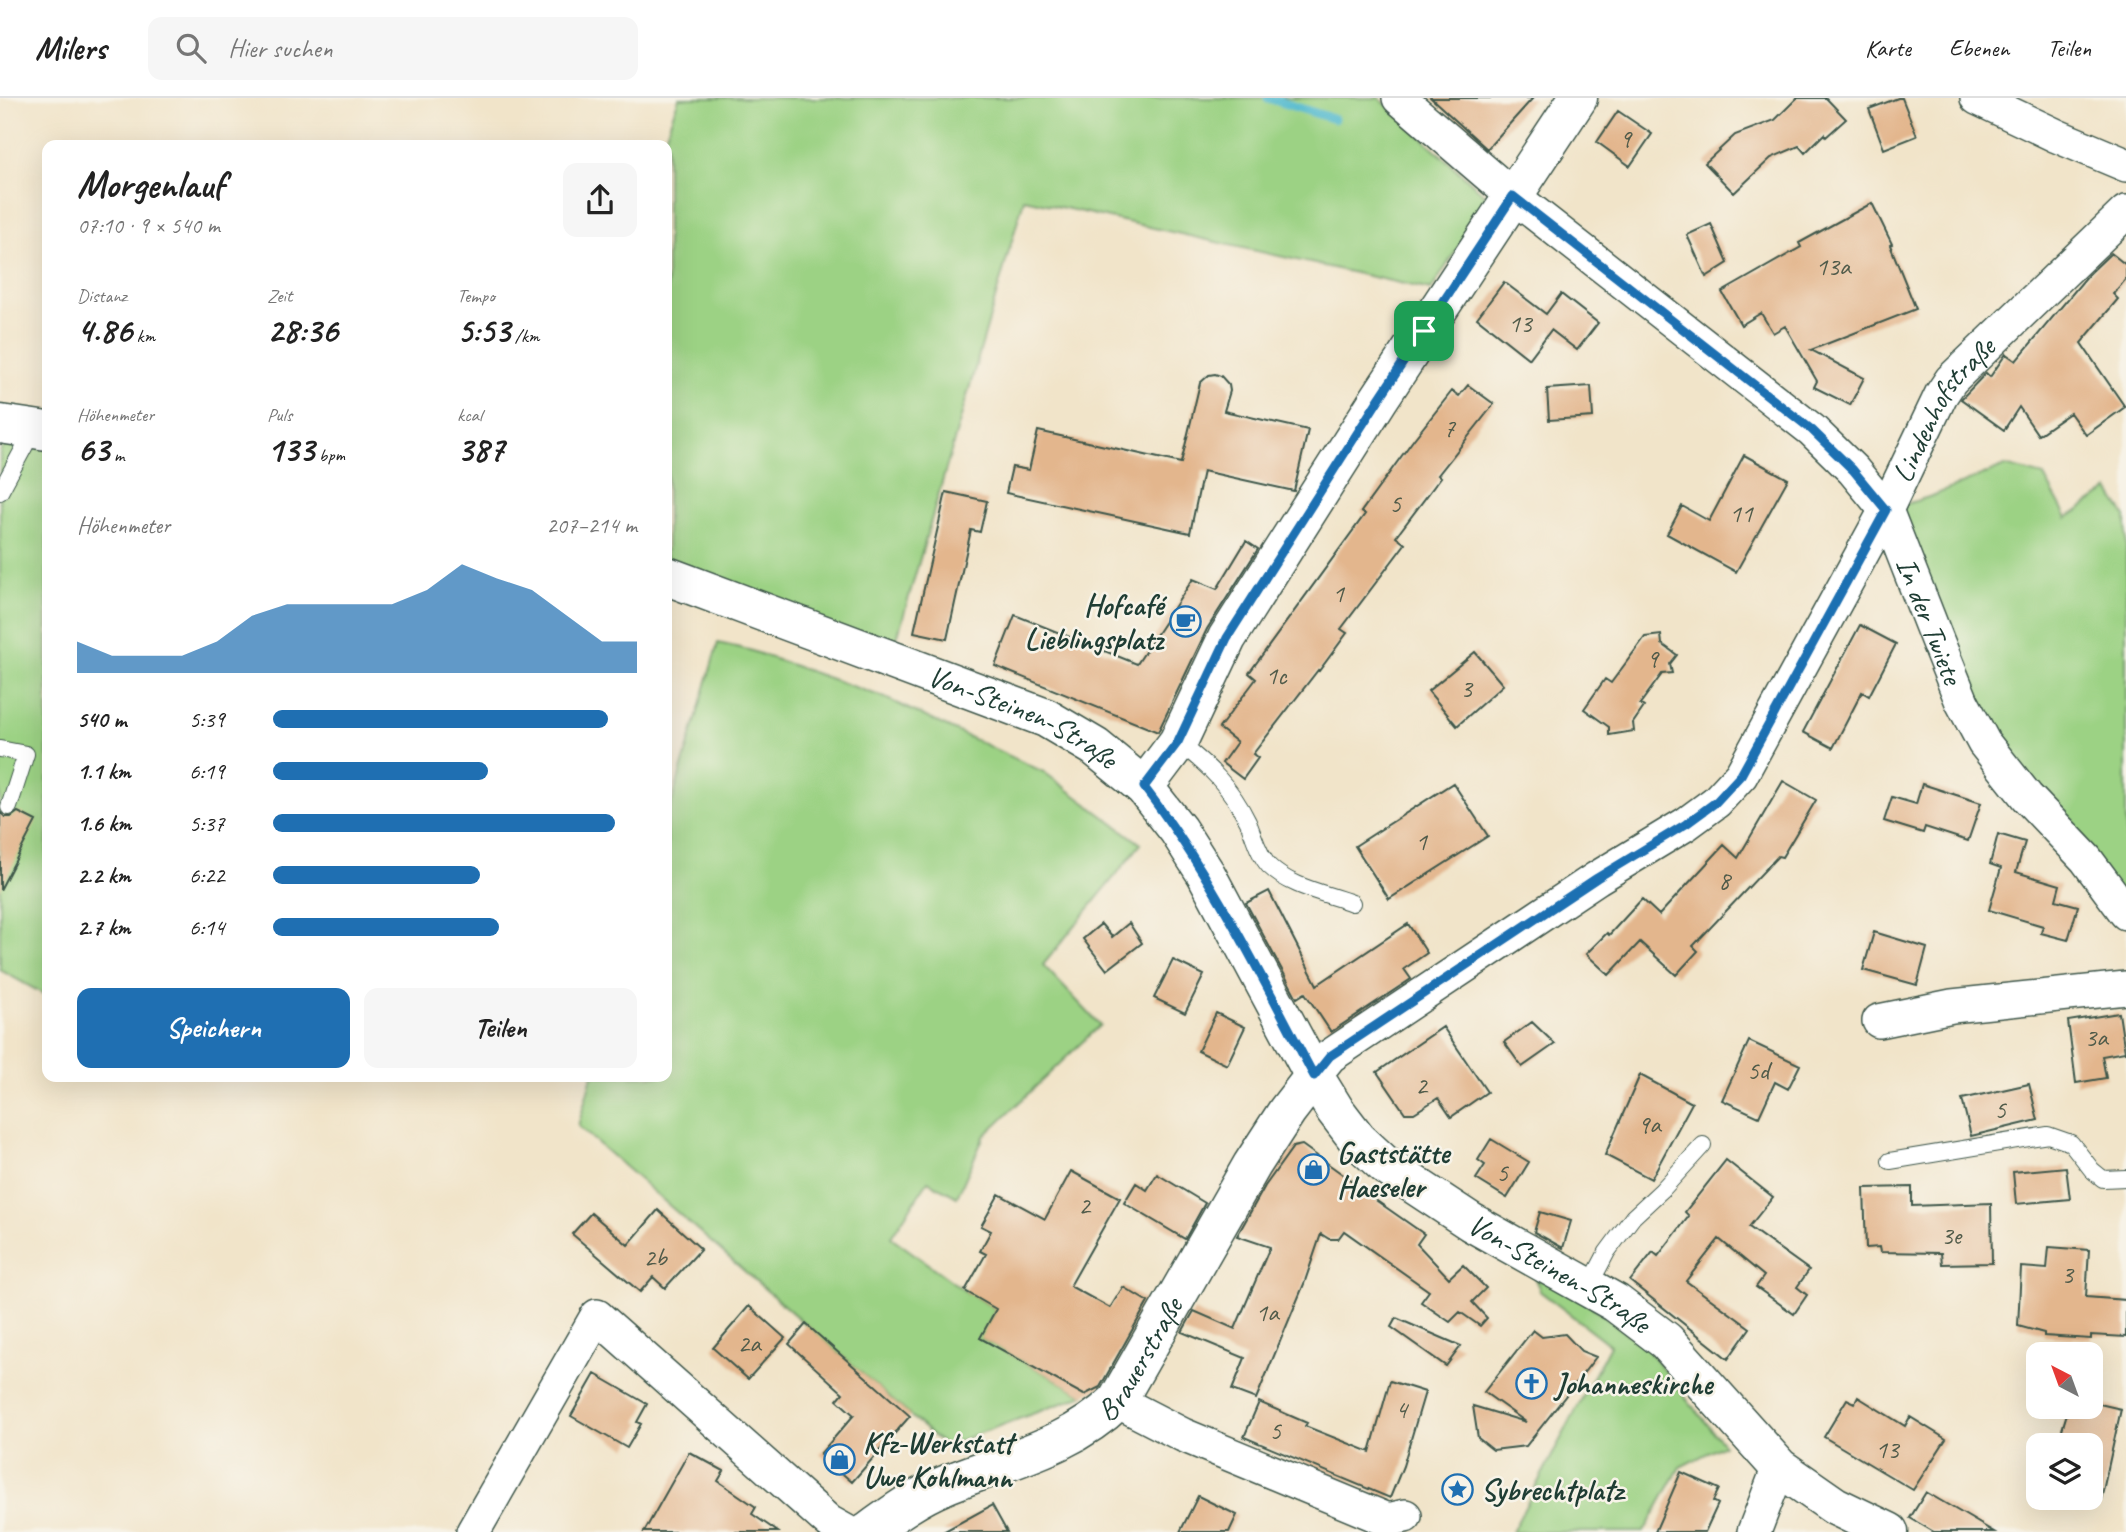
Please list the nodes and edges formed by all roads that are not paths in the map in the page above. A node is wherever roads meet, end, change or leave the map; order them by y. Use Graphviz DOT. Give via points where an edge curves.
graph roads {
  1 [pos="1399,98"];
  2 [pos="1578,98"];
  3 [pos="1977,98"];
  4 [pos="2124,160"];
  5 [pos="1513,196"];
  6 [pos="2126,212"];
  7 [pos="27,428"];
  8 [pos="0,492"];
  9 [pos="1886,510"];
  10 [pos="672,578"];
  11 [pos="1178,742"];
  12 [pos="0,749"];
  13 [pos="1144,787"];
  14 [pos="9,807"];
  15 [pos="1352,902"];
  16 [pos="2126,913"];
  17 [pos="2126,988"];
  18 [pos="1879,1021"];
  19 [pos="1314,1076"];
  20 [pos="1703,1145"];
  21 [pos="1890,1161"];
  22 [pos="2126,1178"];
  23 [pos="1588,1287"];
  24 [pos="1117,1401"];
  25 [pos="1779,1467"];
  26 [pos="1405,1517"];
  27 [pos="473,1532"];
  28 [pos="847,1532"];
  29 [pos="867,1532"];
  30 [pos="1754,1532"];
  31 [pos="1889,1532"];
  1 -- 5 [label="street, In der Twiete"];
  2 -- 5 [label="main road"];
  3 -- 4 [label="street" via="2057,136"];
  5 -- 9 [label="street, In der Twiete" via="1812,430"];
  5 -- 11 [label="main road" via="1227,638"];
  6 -- 9 [label="street, Lindenhofstraße" via="1951,380"];
  7 -- 8 [label="lane"];
  9 -- 16 [label="street, In der Twiete" via="1962,702 1984,743 2086,859"];
  9 -- 19 [label="street, Lindenhofstraße" via="1741,775 1716,802 1330,1056"];
  10 -- 13 [label="main road, Von-Steinen-Straße" via="1046,718 1095,747"];
  11 -- 13 [label="main road"];
  11 -- 15 [label="lane" via="1209,766 1229,791 1267,864 1305,887"];
  12 -- 14 [label="lane" via="26,754"];
  13 -- 19 [label="main road, Von-Steinen-Straße" via="1206,874"];
  17 -- 18 [label="street" via="1952,1006"];
  19 -- 23 [label="main road, Von-Steinen-Straße" via="1350,1130 1385,1166 1471,1222"];
  19 -- 24 [label="main road, Brauerstraße" via="1252,1165"];
  20 -- 23 [label="lane" via="1633,1217"];
  21 -- 22 [label="lane" via="2048,1135 2071,1143 2102,1180"];
  23 -- 25 [label="main road, Von-Steinen-Straße" via="1666,1342"];
  24 -- 26 [label="street" via="1183,1435 1388,1520"];
  24 -- 29 [label="main road, Brauerstraße" via="1083,1428 1040,1450 946,1484 909,1502"];
  25 -- 30 [label="street"];
  25 -- 31 [label="main road, Von-Steinen-Straße" via="1835,1506"];
  27 -- 28 [label="street" via="597,1316 802,1499"];
}
